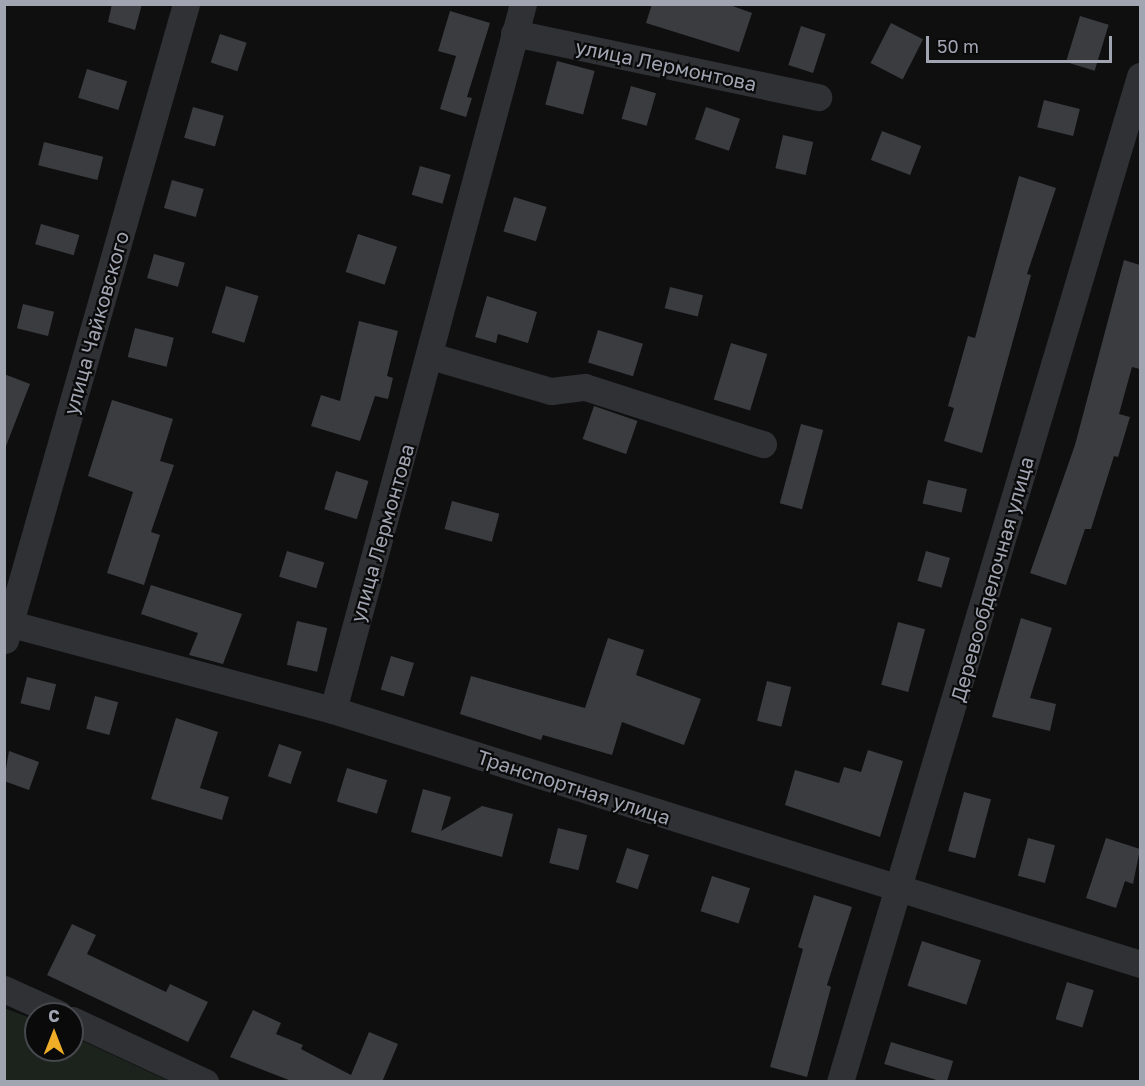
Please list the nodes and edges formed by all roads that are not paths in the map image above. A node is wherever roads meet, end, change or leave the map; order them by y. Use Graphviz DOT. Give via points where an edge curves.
graph roads {
  1 [pos="186,4"];
  2 [pos="523,4"];
  3 [pos="514,33"];
  4 [pos="1140,76"];
  5 [pos="818,97"];
  6 [pos="431,356"];
  7 [pos="763,444"];
  8 [pos="6,629"];
  9 [pos="333,710"];
  10 [pos="900,891"];
  11 [pos="1140,964"];
  12 [pos="4,989"];
  13 [pos="33,1002"];
  14 [pos="84,1026"];
  15 [pos="205,1082"];
  16 [pos="840,1082"];
  1 -- 8 [label="street, улица Чайковского"];
  2 -- 3 [label="street, улица Лермонтова"];
  3 -- 5 [label="street, улица Лермонтова"];
  3 -- 6 [label="street, улица Лермонтова"];
  4 -- 10 [label="street, Деревообделочная улица"];
  6 -- 7 [label="street" via="551,391 585,387"];
  6 -- 9 [label="street, улица Лермонтова"];
  8 -- 9 [label="street, Транспортная улица"];
  9 -- 10 [label="street, Транспортная улица"];
  10 -- 11 [label="street, Транспортная улица"];
  10 -- 16 [label="street, Деревообделочная улица"];
  12 -- 13 [label="street"];
  14 -- 15 [label="street"];
}
